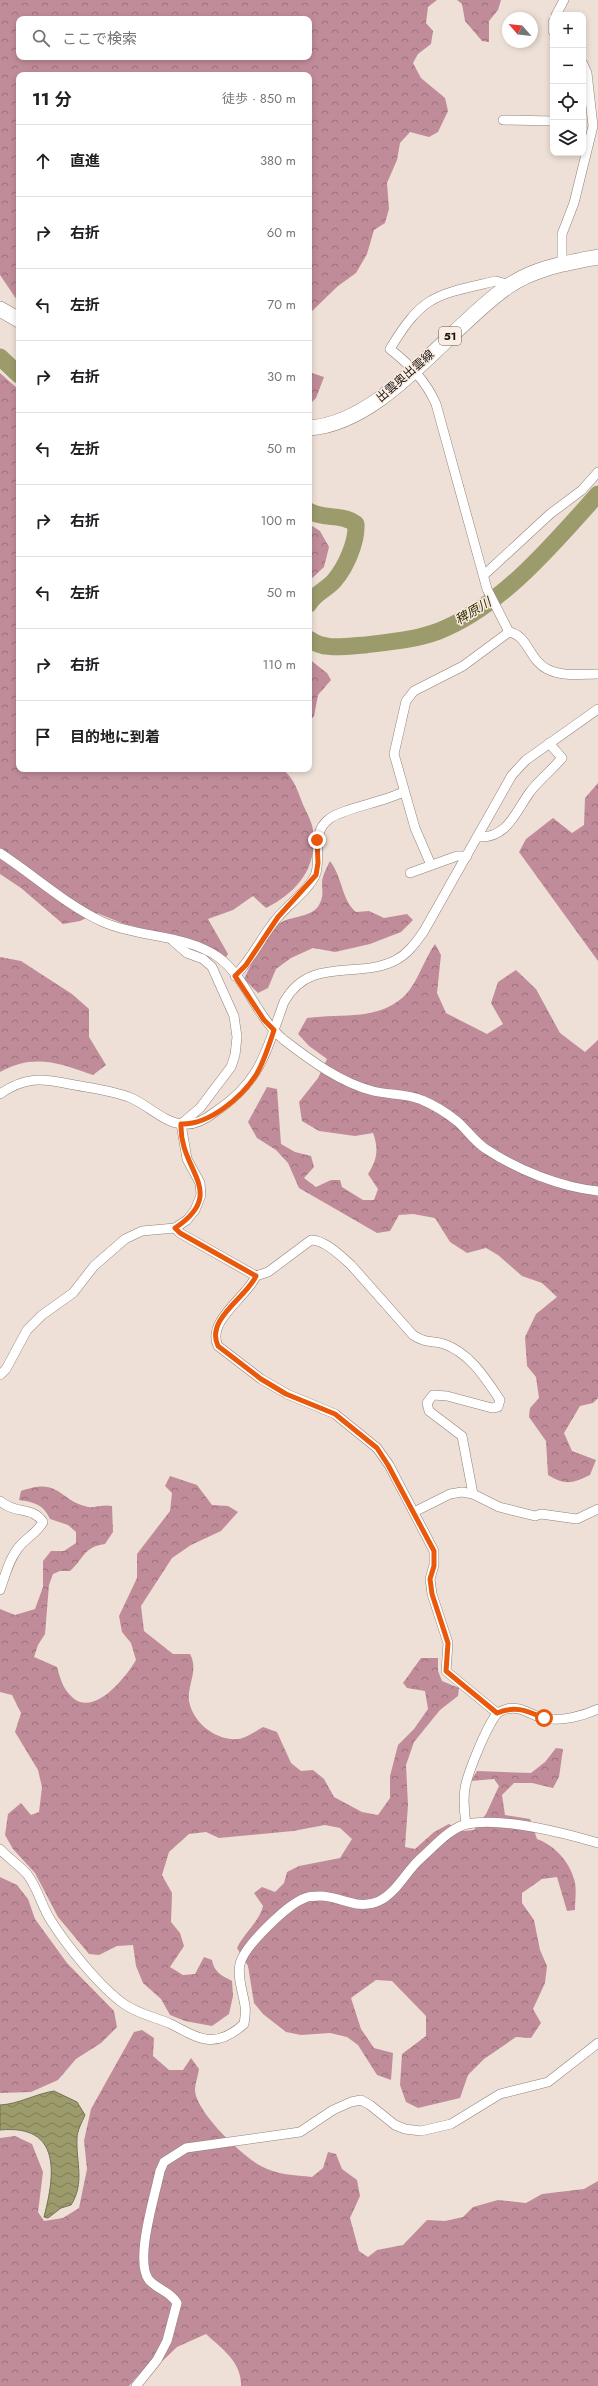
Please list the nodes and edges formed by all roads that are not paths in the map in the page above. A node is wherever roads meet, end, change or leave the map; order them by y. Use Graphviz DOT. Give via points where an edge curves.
graph roads {
  1 [pos="564,0"];
  2 [pos="558,12"];
  3 [pos="586,71"];
  4 [pos="503,120"];
  5 [pos="550,122"];
  6 [pos="596,124"];
  7 [pos="598,257"];
  8 [pos="562,264"];
  9 [pos="507,287"];
  10 [pos="0,309"];
  11 [pos="16,318"];
  12 [pos="414,370"];
  13 [pos="312,427"];
  14 [pos="598,472"];
  15 [pos="484,575"];
  16 [pos="509,632"];
  17 [pos="598,674"];
  18 [pos="598,709"];
  19 [pos="549,743"];
  20 [pos="403,792"];
  21 [pos="477,837"];
  22 [pos="0,853"];
  23 [pos="467,856"];
  24 [pos="431,865"];
  25 [pos="410,873"];
  26 [pos="172,940"];
  27 [pos="235,976"];
  28 [pos="274,1030"];
  29 [pos="0,1094"];
  30 [pos="181,1124"];
  31 [pos="598,1191"];
  32 [pos="175,1228"];
  33 [pos="256,1276"];
  34 [pos="0,1375"];
  35 [pos="473,1494"];
  36 [pos="0,1501"];
  37 [pos="598,1509"];
  38 [pos="414,1512"];
  39 [pos="0,1590"];
  40 [pos="598,1709"];
  41 [pos="497,1713"];
  42 [pos="466,1824"];
  43 [pos="598,1843"];
  44 [pos="0,1849"];
  45 [pos="598,2043"];
  46 [pos="136,2386"];
  1 -- 2 [label="street"];
  3 -- 6 [label="street"];
  4 -- 5 [label="street"];
  6 -- 8 [label="street" via="574,203 562,234"];
  7 -- 8 [label="main road, 出雲奥出雲線 / 51"];
  8 -- 9 [label="main road, 出雲奥出雲線 / 51" via="533,272"];
  9 -- 12 [label="main road, 出雲奥出雲線 / 51"];
  9 -- 12 [label="street" via="496,281 448,292 431,299 416,312 390,349"];
  10 -- 11 [label="main road"];
  12 -- 13 [label="main road, 出雲奥出雲線 / 51" via="364,409 338,422"];
  12 -- 15 [label="street" via="429,387 436,404"];
  14 -- 15 [label="street" via="582,490 550,514"];
  15 -- 16 [label="street" via="487,588"];
  16 -- 17 [label="street" via="521,636 534,659 545,668 561,675"];
  16 -- 20 [label="street" via="463,666 414,691 406,701 394,754"];
  18 -- 19 [label="street"];
  19 -- 21 [label="street" via="526,760 512,775"];
  19 -- 21 [label="street" via="562,758 530,793 508,825 490,838"];
  20 -- 24 [label="street"];
  20 -- 27 [label="street" via="389,800 330,817 321,826 317,840 316,875 278,917 246,965"];
  21 -- 23 [label="street"];
  22 -- 26 [label="street" via="103,922"];
  23 -- 24 [label="street" via="457,856"];
  23 -- 28 [label="street" via="424,931 410,949 396,960 363,968 320,973 301,981 284,1002"];
  24 -- 25 [label="street"];
  26 -- 27 [label="street" via="206,950 219,958"];
  26 -- 30 [label="street" via="187,953 203,959 212,966 234,1016 237,1037 231,1067 200,1108"];
  27 -- 28 [label="street" via="264,1020"];
  28 -- 30 [label="street" via="256,1075 241,1093 197,1123"];
  28 -- 31 [label="street" via="321,1065 352,1084 384,1094 420,1099 457,1122 485,1148 521,1168 580,1189"];
  29 -- 30 [label="street" via="12,1085 30,1079 50,1080 131,1098"];
  30 -- 32 [label="street" via="187,1159 200,1183 202,1195 187,1220"];
  32 -- 33 [label="street"];
  32 -- 34 [label="street" via="142,1231 125,1239 94,1266 73,1293 42,1315 27,1330 6,1369"];
  33 -- 35 [label="street" via="268,1272 310,1240 316,1240 351,1265 413,1335 424,1342 452,1348 477,1367 500,1400 498,1407 492,1408 447,1396 433,1396 427,1403 429,1411 462,1436"];
  33 -- 38 [label="street" via="253,1283 223,1317 217,1329 218,1346 261,1379 286,1394 335,1414 377,1448"];
  35 -- 37 [label="street" via="499,1507 535,1516 541,1514 577,1519"];
  35 -- 38 [label="street" via="450,1494"];
  36 -- 39 [label="street" via="15,1510 38,1515 43,1522 19,1547"];
  38 -- 41 [label="street" via="434,1551 434,1566 430,1579 432,1594 448,1643 446,1671"];
  40 -- 41 [label="street" via="585,1715 557,1719 544,1718 520,1708"];
  41 -- 42 [label="street" via="488,1727 465,1786 463,1804"];
  42 -- 43 [label="street" via="486,1823 538,1829"];
  42 -- 44 [label="street" via="441,1840 410,1868 380,1901 354,1905 321,1896 305,1898 288,1908 250,1946 240,1964 240,1982 246,2007 244,2024 232,2034 213,2041 136,2012 106,1988 49,1918 38,1890 26,1873"];
  45 -- 46 [label="street" via="548,2082 500,2094 467,2116 437,2128 421,2131 405,2129 395,2125 361,2100 333,2110 300,2132 186,2148 164,2162 142,2251 143,2269 149,2280 172,2295 177,2303 167,2342 157,2360"];
}
